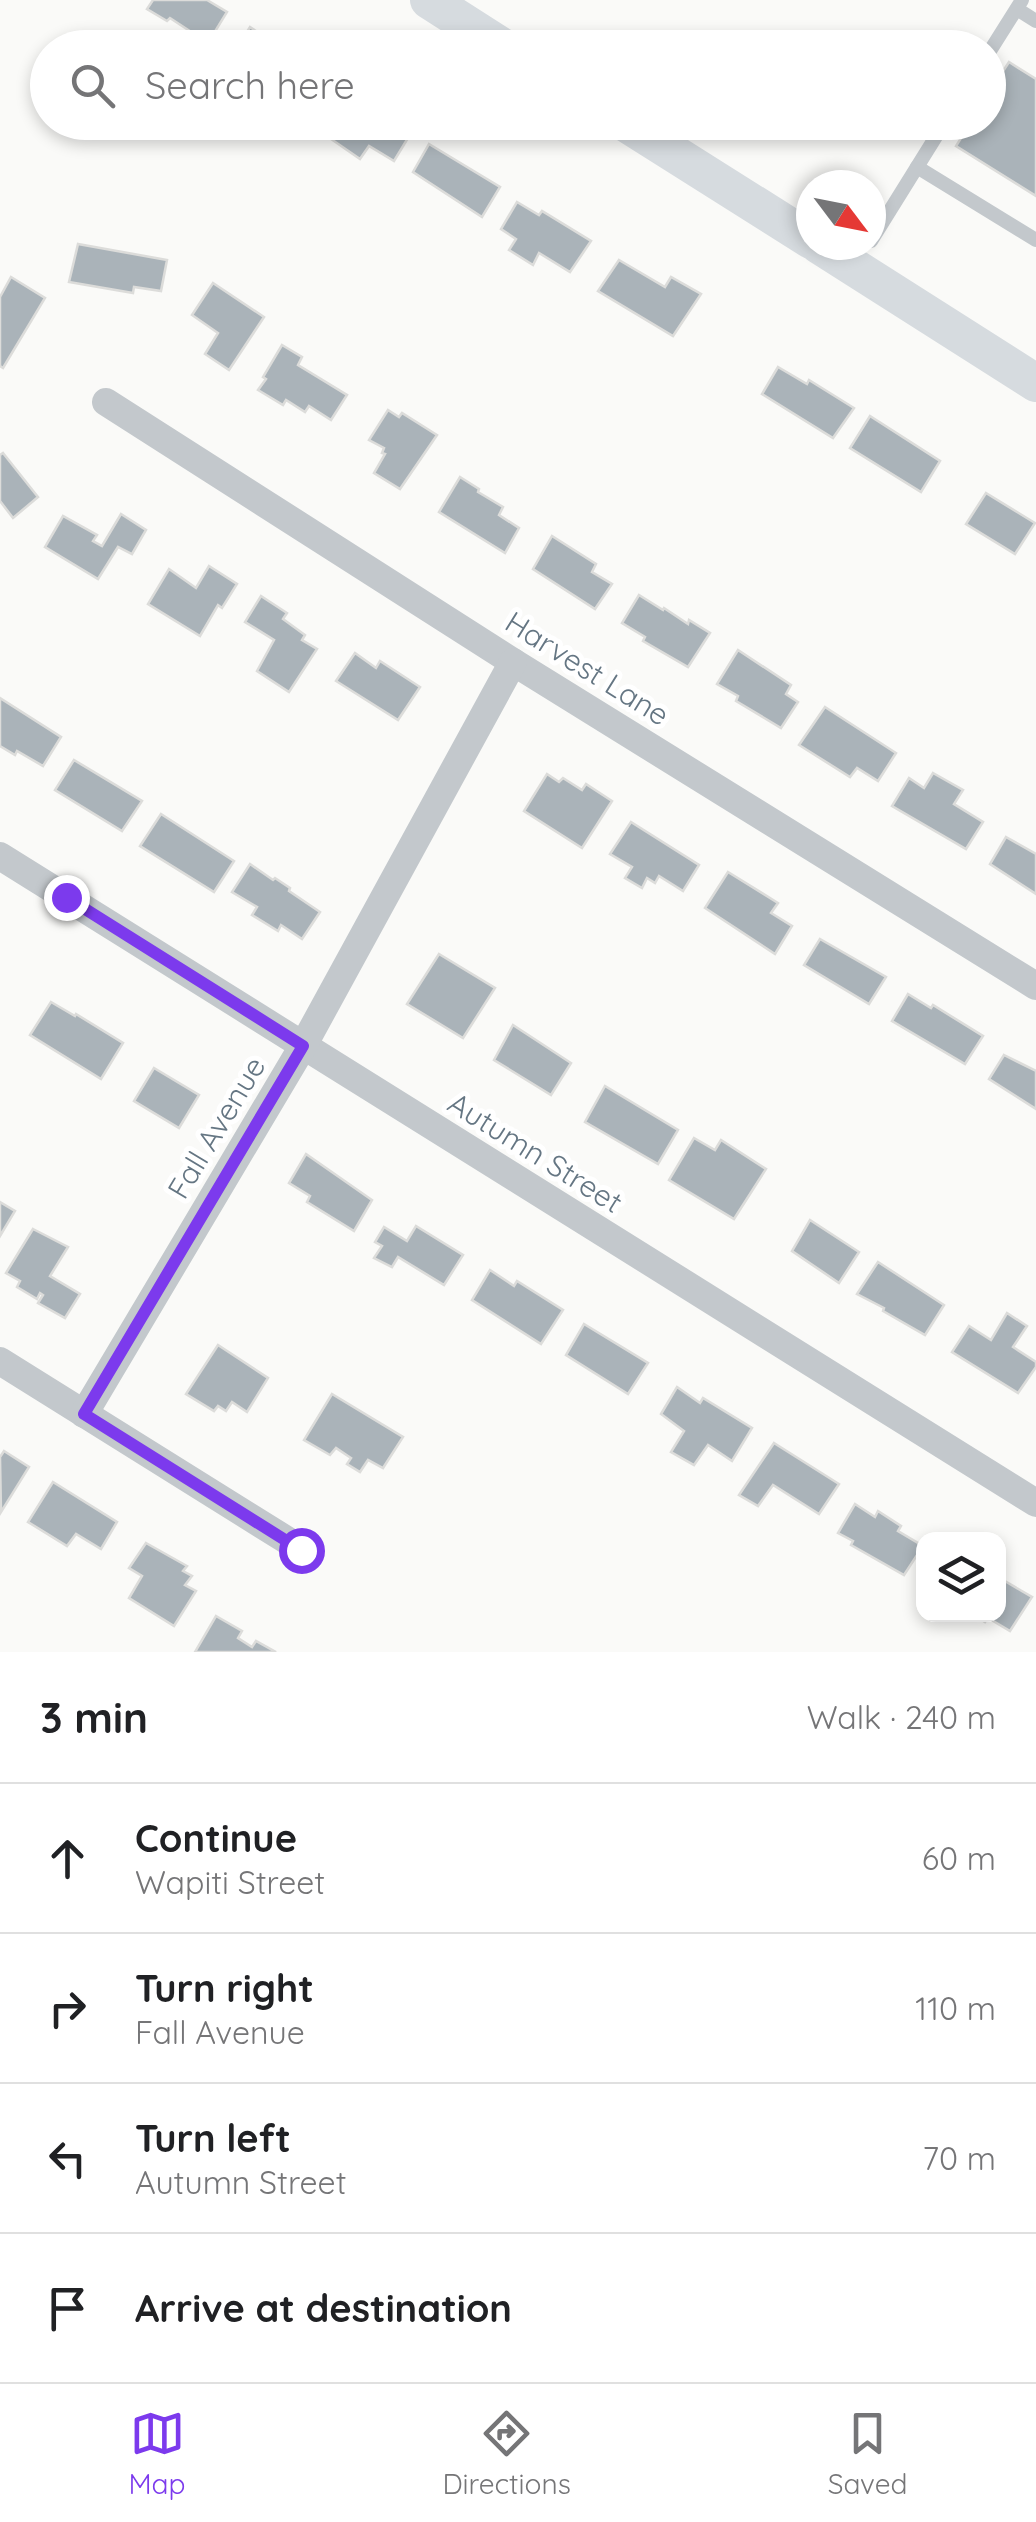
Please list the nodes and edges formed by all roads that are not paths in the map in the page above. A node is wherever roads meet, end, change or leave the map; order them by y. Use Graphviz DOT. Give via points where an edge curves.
graph roads {
  1 [pos="429,0"];
  2 [pos="1019,4"];
  3 [pos="1036,21"];
  4 [pos="476,30"];
  5 [pos="1003,30"];
  6 [pos="653,140"];
  7 [pos="934,140"];
  8 [pos="918,167"];
  9 [pos="886,217"];
  10 [pos="796,231"];
  11 [pos="1036,240"];
  12 [pos="876,260"];
  13 [pos="1036,382"];
  14 [pos="106,402"];
  15 [pos="514,662"];
  16 [pos="0,856"];
  17 [pos="1036,986"];
  18 [pos="303,1046"];
  19 [pos="0,1361"];
  20 [pos="84,1414"];
  21 [pos="1036,1503"];
  22 [pos="301,1550"];
  1 -- 4 [label="main road"];
  2 -- 3 [label="lane"];
  2 -- 5 [label="lane"];
  6 -- 10 [label="main road"];
  7 -- 8 [label="lane"];
  8 -- 9 [label="lane"];
  8 -- 11 [label="lane"];
  12 -- 13 [label="main road"];
  14 -- 15 [label="street, Harvest Lane"];
  15 -- 17 [label="street, Harvest Lane"];
  15 -- 18 [label="street, Fall Avenue"];
  16 -- 18 [label="street, Autumn Street"];
  18 -- 20 [label="street, Fall Avenue"];
  18 -- 21 [label="street, Autumn Street"];
  19 -- 20 [label="street"];
  20 -- 22 [label="street"];
}
